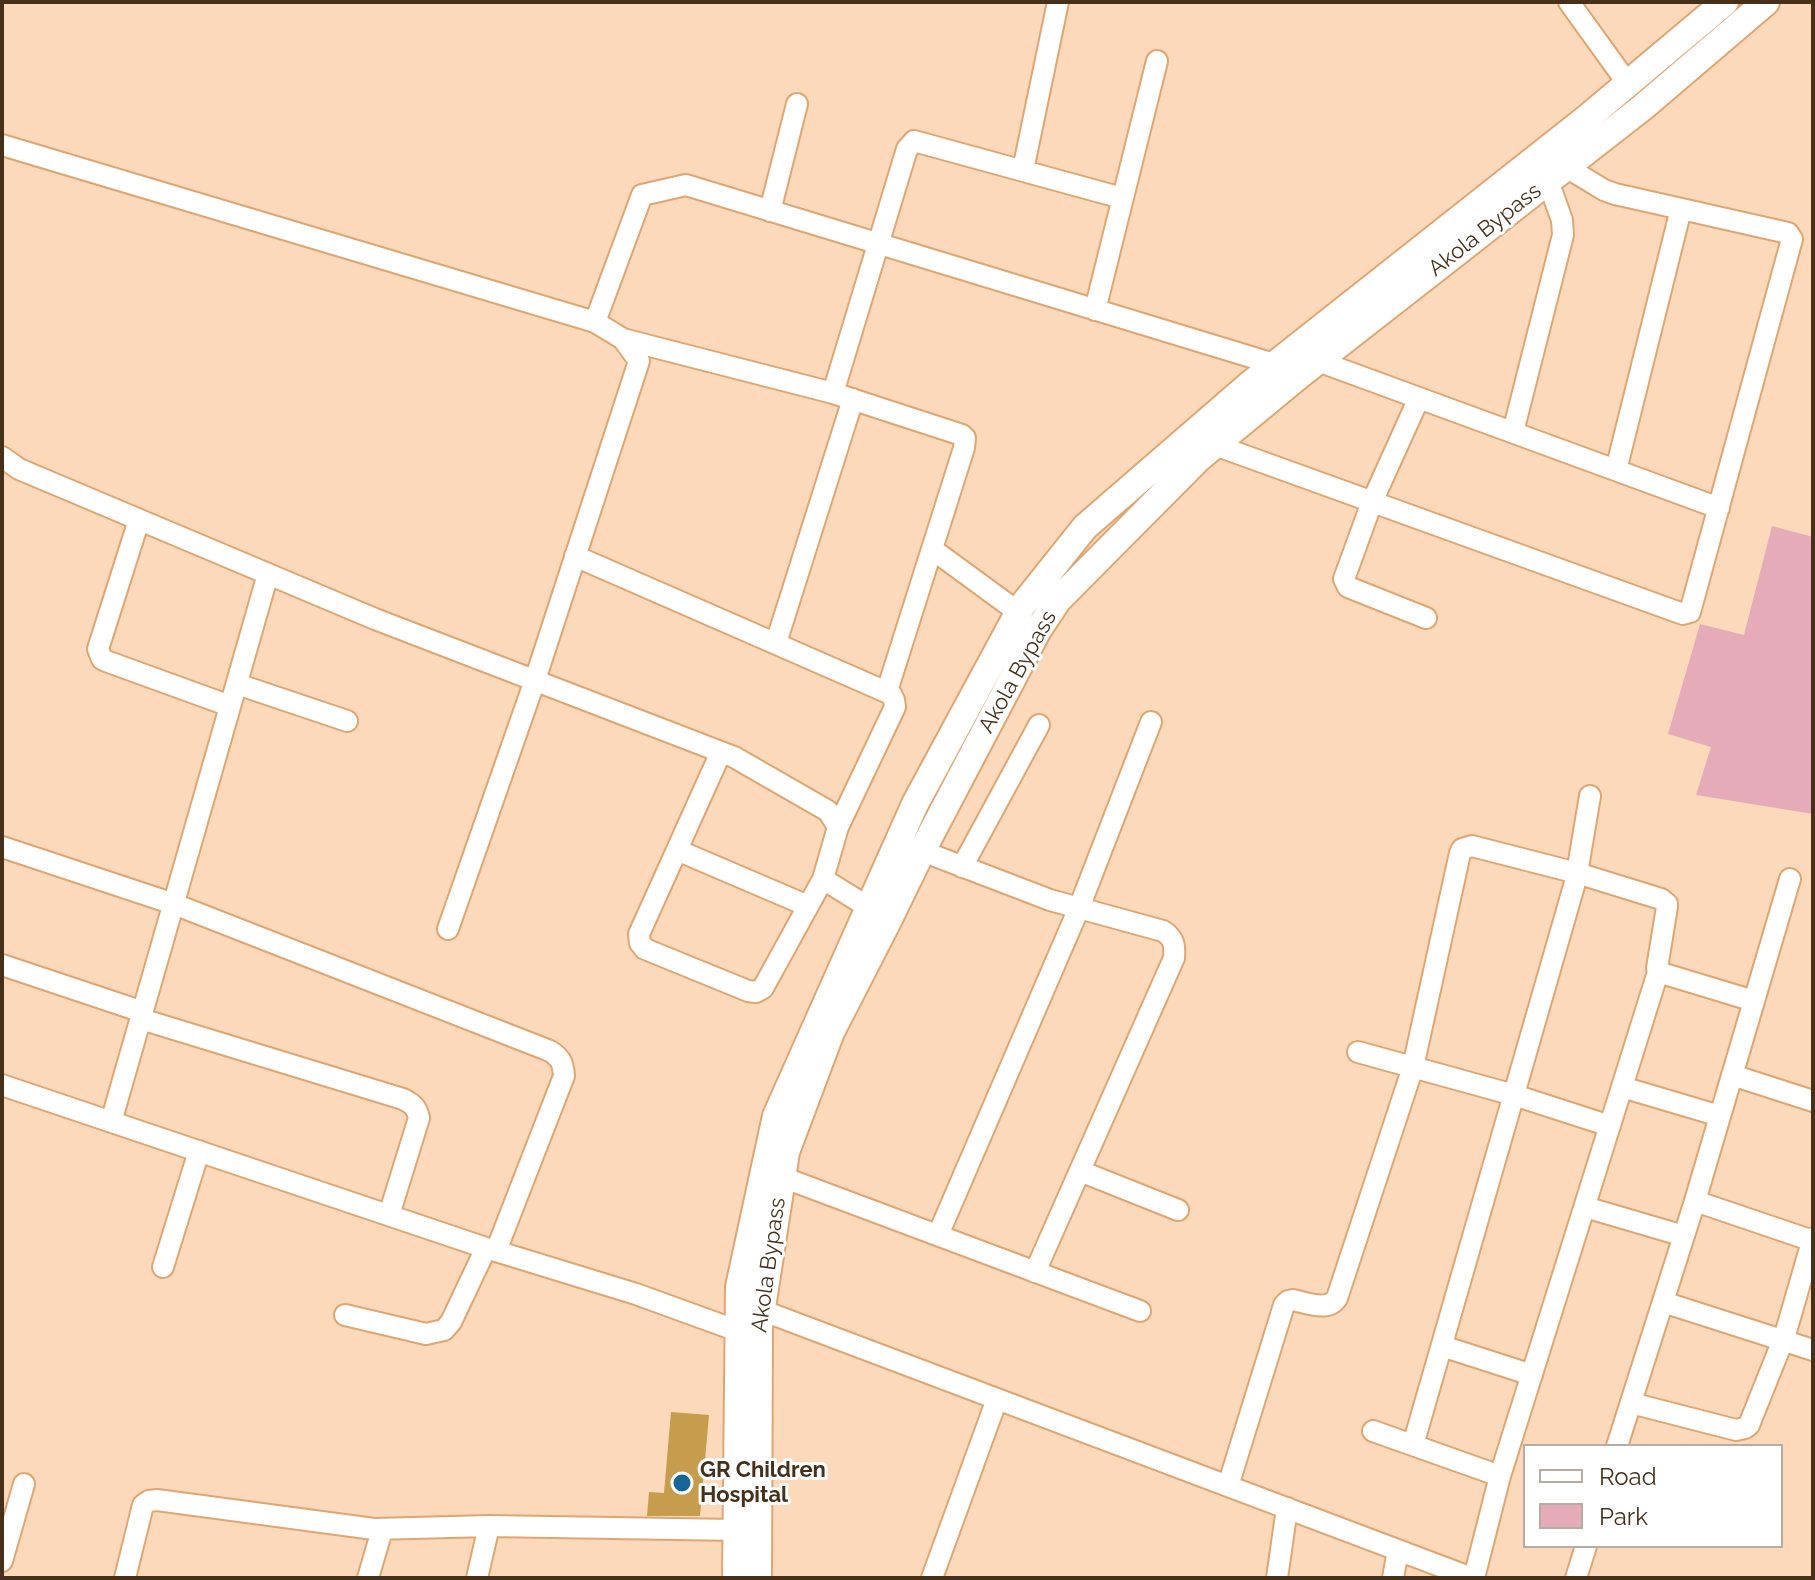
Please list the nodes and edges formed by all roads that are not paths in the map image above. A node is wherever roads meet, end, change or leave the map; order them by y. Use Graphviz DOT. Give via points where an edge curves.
graph roads {
  1 [pos="1058,2"];
  2 [pos="1569,2"];
  3 [pos="1766,2"];
  4 [pos="1716,5"];
  5 [pos="1157,61"];
  6 [pos="1628,84"];
  7 [pos="797,104"];
  8 [pos="2,145"];
  9 [pos="1554,165"];
  10 [pos="1023,170"];
  11 [pos="1122,198"];
  12 [pos="1681,209"];
  13 [pos="770,211"];
  14 [pos="879,244"];
  15 [pos="1095,310"];
  16 [pos="595,322"];
  17 [pos="623,339"];
  18 [pos="1318,361"];
  19 [pos="1274,364"];
  20 [pos="1249,385"];
  21 [pos="843,396"];
  22 [pos="1272,398"];
  23 [pos="1419,398"];
  24 [pos="1513,432"];
  25 [pos="1215,445"];
  26 [pos="2,457"];
  27 [pos="1616,470"];
  28 [pos="1372,502"];
  29 [pos="1719,508"];
  30 [pos="139,520"];
  31 [pos="932,549"];
  32 [pos="575,556"];
  33 [pos="268,574"];
  34 [pos="1018,612"];
  35 [pos="1426,618"];
  36 [pos="776,643"];
  37 [pos="535,680"];
  38 [pos="237,684"];
  39 [pos="887,691"];
  40 [pos="230,706"];
  41 [pos="347,721"];
  42 [pos="1151,722"];
  43 [pos="1039,725"];
  44 [pos="721,752"];
  45 [pos="1590,796"];
  46 [pos="838,827"];
  47 [pos="2,847"];
  48 [pos="677,850"];
  49 [pos="922,851"];
  50 [pos="962,867"];
  51 [pos="1577,873"];
  52 [pos="823,879"];
  53 [pos="1790,879"];
  54 [pos="174,904"];
  55 [pos="808,906"];
  56 [pos="868,907"];
  57 [pos="1079,908"];
  58 [pos="448,929"];
  59 [pos="2,965"];
  60 [pos="1658,972"];
  61 [pos="1754,1001"];
  62 [pos="142,1016"];
  63 [pos="1358,1052"];
  64 [pos="1413,1067"];
  65 [pos="1732,1075"];
  66 [pos="2,1085"];
  67 [pos="1622,1087"];
  68 [pos="1514,1095"];
  69 [pos="1813,1101"];
  70 [pos="1720,1116"];
  71 [pos="111,1122"];
  72 [pos="1610,1126"];
  73 [pos="199,1151"];
  74 [pos="1080,1171"];
  75 [pos="782,1177"];
  76 [pos="1695,1201"];
  77 [pos="1585,1207"];
  78 [pos="1178,1210"];
  79 [pos="389,1215"];
  80 [pos="938,1235"];
  81 [pos="1684,1236"];
  82 [pos="1813,1240"];
  83 [pos="491,1250"];
  84 [pos="163,1267"];
  85 [pos="1035,1272"];
  86 [pos="1663,1302"];
  87 [pos="761,1310"];
  88 [pos="1140,1311"];
  89 [pos="345,1315"];
  90 [pos="738,1331"];
  91 [pos="1783,1340"];
  92 [pos="1442,1346"];
  93 [pos="1813,1350"];
  94 [pos="1532,1375"];
  95 [pos="997,1399"];
  96 [pos="1631,1403"];
  97 [pos="1373,1431"];
  98 [pos="1618,1444"];
  99 [pos="1413,1445"];
  100 [pos="1500,1476"];
  101 [pos="24,1484"];
  102 [pos="1228,1486"];
  103 [pos="1287,1508"];
  104 [pos="489,1526"];
  105 [pos="382,1530"];
  106 [pos="736,1530"];
  107 [pos="1585,1548"];
  108 [pos="1398,1550"];
  109 [pos="2,1561"];
  110 [pos="125,1578"];
  111 [pos="368,1578"];
  112 [pos="477,1578"];
  113 [pos="736,1578"];
  114 [pos="758,1578"];
  115 [pos="932,1578"];
  116 [pos="1277,1578"];
  117 [pos="1393,1578"];
  118 [pos="1473,1578"];
  119 [pos="1576,1578"];
  1 -- 10 [label="street"];
  2 -- 6 [label="street"];
  3 -- 9 [label="main road, Akola Bypass" via="1643,107"];
  4 -- 6 [label="main road, Akola Bypass"];
  5 -- 11 [label="street"];
  6 -- 9 [label="main road, Akola Bypass"];
  7 -- 13 [label="street"];
  8 -- 16 [label="street"];
  9 -- 12 [label="street" via="1609,192"];
  9 -- 18 [label="main road, Akola Bypass"];
  9 -- 19 [label="main road, Akola Bypass"];
  9 -- 24 [label="street" via="1563,235"];
  10 -- 11 [label="street"];
  10 -- 14 [label="street" via="914,141 907,149"];
  11 -- 15 [label="street"];
  12 -- 27 [label="street"];
  12 -- 29 [label="street" via="1788,233 1792,239"];
  13 -- 14 [label="street"];
  13 -- 16 [label="street" via="686,185 642,195"];
  14 -- 15 [label="street"];
  14 -- 21 [label="street"];
  15 -- 19 [label="street"];
  16 -- 17 [label="street"];
  17 -- 21 [label="street"];
  17 -- 32 [label="street" via="639,361"];
  18 -- 22 [label="main road, Akola Bypass"];
  18 -- 23 [label="street"];
  19 -- 20 [label="main road, Akola Bypass"];
  20 -- 22 [label="main road"];
  20 -- 34 [label="main road, Akola Bypass" via="1085,527"];
  21 -- 31 [label="street" via="965,438"];
  21 -- 36 [label="street"];
  22 -- 25 [label="main road, Akola Bypass"];
  23 -- 24 [label="street"];
  23 -- 28 [label="street"];
  24 -- 27 [label="street"];
  25 -- 28 [label="street"];
  25 -- 49 [label="main road, Akola Bypass" via="1058,600"];
  26 -- 30 [label="street"];
  27 -- 29 [label="street"];
  28 -- 29 [label="street" via="1683,614 1692,609"];
  28 -- 35 [label="street" via="1345,583"];
  30 -- 33 [label="street"];
  30 -- 40 [label="street" via="99,655"];
  31 -- 34 [label="street"];
  31 -- 39 [label="street"];
  32 -- 36 [label="street"];
  32 -- 37 [label="street"];
  33 -- 37 [label="street"];
  33 -- 38 [label="street"];
  34 -- 56 [label="main road, Akola Bypass" via="917,798"];
  36 -- 39 [label="street"];
  37 -- 44 [label="street"];
  37 -- 58 [label="street"];
  38 -- 40 [label="street"];
  38 -- 41 [label="street"];
  39 -- 46 [label="street" via="895,707"];
  40 -- 54 [label="street"];
  42 -- 57 [label="street"];
  43 -- 50 [label="street"];
  44 -- 46 [label="street" via="828,811"];
  44 -- 48 [label="street"];
  45 -- 51 [label="street"];
  46 -- 52 [label="street"];
  47 -- 54 [label="street"];
  48 -- 55 [label="street"];
  48 -- 55 [label="street" via="639,934 645,949 756,992"];
  49 -- 50 [label="street"];
  49 -- 75 [label="main road, Akola Bypass" via="831,1032 786,1152"];
  50 -- 57 [label="street"];
  51 -- 60 [label="street" via="1667,904"];
  51 -- 64 [label="street" via="1472,846 1462,849"];
  51 -- 68 [label="street"];
  52 -- 55 [label="street"];
  52 -- 56 [label="street"];
  53 -- 61 [label="street"];
  54 -- 62 [label="street"];
  54 -- 83 [label="street" via="558,1056 564,1076"];
  56 -- 90 [label="main road, Akola Bypass" via="776,1116 740,1275"];
  57 -- 74 [label="street" via="1163,931 1175,946"];
  57 -- 80 [label="street"];
  59 -- 62 [label="street"];
  60 -- 61 [label="street"];
  60 -- 67 [label="street"];
  61 -- 65 [label="street"];
  62 -- 71 [label="street"];
  62 -- 79 [label="street" via="412,1103 419,1118"];
  63 -- 64 [label="street"];
  64 -- 68 [label="street"];
  64 -- 102 [label="street" via="1335,1303 1293,1300 1284,1305"];
  65 -- 69 [label="street"];
  65 -- 70 [label="street"];
  66 -- 71 [label="street"];
  67 -- 70 [label="street"];
  67 -- 72 [label="street"];
  68 -- 72 [label="street"];
  68 -- 92 [label="street"];
  70 -- 76 [label="street"];
  71 -- 73 [label="street"];
  72 -- 77 [label="street"];
  73 -- 79 [label="street"];
  73 -- 84 [label="street"];
  74 -- 78 [label="street"];
  74 -- 85 [label="street"];
  75 -- 80 [label="street"];
  75 -- 87 [label="main road, Akola Bypass"];
  76 -- 81 [label="street"];
  76 -- 82 [label="street"];
  77 -- 81 [label="street"];
  77 -- 94 [label="street"];
  79 -- 83 [label="street"];
  80 -- 85 [label="street"];
  81 -- 86 [label="street"];
  82 -- 91 [label="street"];
  83 -- 89 [label="street" via="444,1330 426,1334"];
  83 -- 90 [label="street"];
  85 -- 88 [label="street"];
  86 -- 91 [label="street"];
  86 -- 96 [label="street"];
  87 -- 95 [label="street"];
  87 -- 114 [label="main road, Akola Bypass"];
  90 -- 106 [label="main road, Akola Bypass"];
  91 -- 93 [label="street"];
  91 -- 96 [label="street" via="1745,1428"];
  92 -- 94 [label="street"];
  92 -- 99 [label="street"];
  94 -- 100 [label="street"];
  95 -- 102 [label="street"];
  95 -- 115 [label="street"];
  96 -- 98 [label="street"];
  97 -- 99 [label="street"];
  99 -- 100 [label="street"];
  100 -- 118 [label="street"];
  101 -- 109 [label="street"];
  102 -- 103 [label="street"];
  103 -- 108 [label="street"];
  103 -- 116 [label="street"];
  104 -- 105 [label="street"];
  104 -- 106 [label="street"];
  104 -- 112 [label="street"];
  105 -- 110 [label="street" via="149,1501 143,1505"];
  105 -- 111 [label="street"];
  106 -- 113 [label="main road, Akola Bypass"];
  107 -- 119 [label="street"];
  108 -- 117 [label="street"];
  108 -- 118 [label="street"];
}
